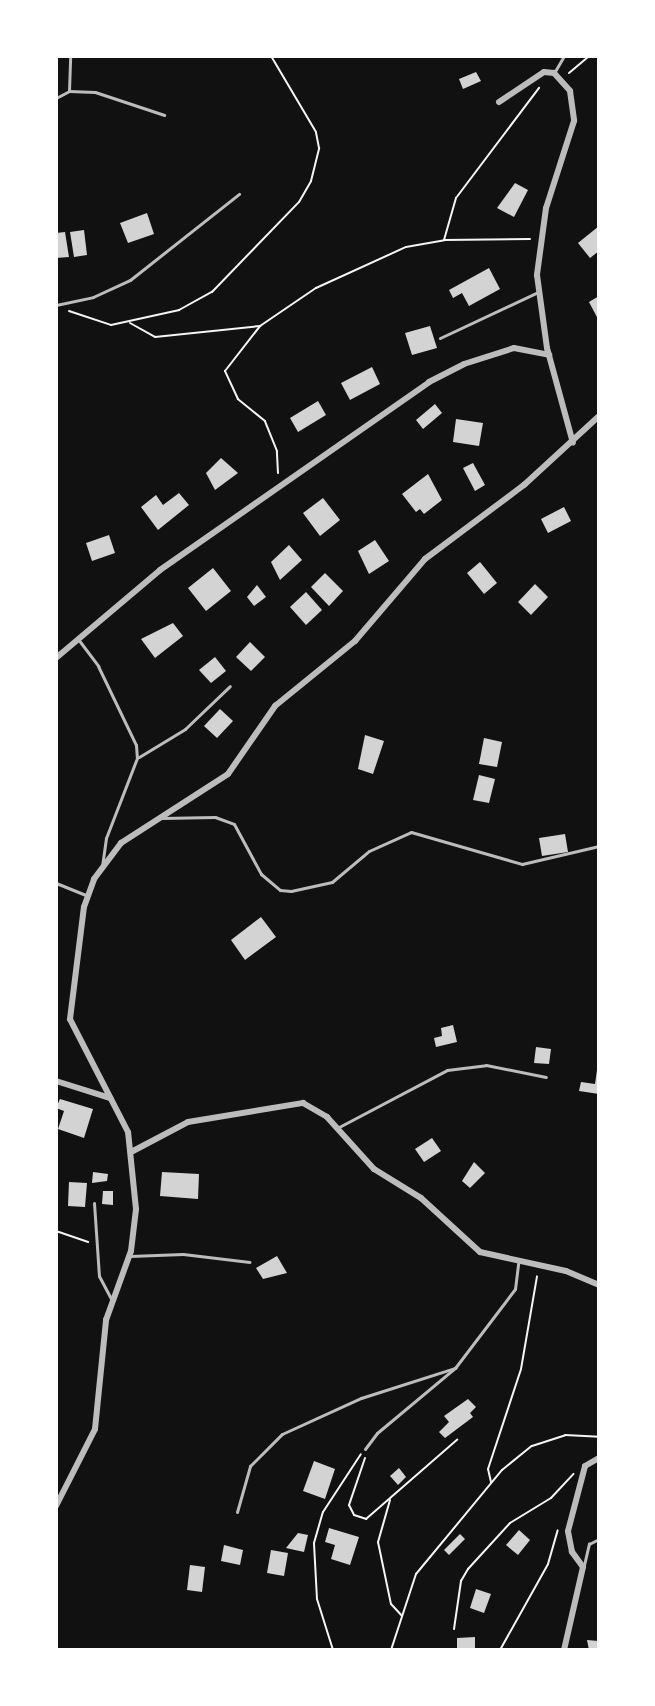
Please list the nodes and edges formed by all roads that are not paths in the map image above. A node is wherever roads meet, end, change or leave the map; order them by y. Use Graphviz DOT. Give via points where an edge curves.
graph roads {
  1 [pos="70,56"];
  2 [pos="564,56"];
  3 [pos="554,73"];
  4 [pos="69,91"];
  5 [pos="56,98"];
  6 [pos="499,102"];
  7 [pos="164,115"];
  8 [pos="239,194"];
  9 [pos="538,292"];
  10 [pos="56,306"];
  11 [pos="440,338"];
  12 [pos="549,355"];
  13 [pos="599,416"];
  14 [pos="573,443"];
  15 [pos="77,638"];
  16 [pos="56,658"];
  17 [pos="230,686"];
  18 [pos="137,758"];
  19 [pos="158,818"];
  20 [pos="599,846"];
  21 [pos="102,865"];
  22 [pos="56,883"];
  23 [pos="87,896"];
  24 [pos="546,1077"];
  25 [pos="56,1081"];
  26 [pos="110,1098"];
  27 [pos="337,1128"];
  28 [pos="133,1151"];
  29 [pos="94,1203"];
  30 [pos="129,1256"];
  31 [pos="250,1262"];
  32 [pos="518,1263"];
  33 [pos="599,1285"];
  34 [pos="111,1299"];
  35 [pos="455,1368"];
  36 [pos="365,1449"];
  37 [pos="599,1458"];
  38 [pos="56,1506"];
  39 [pos="237,1512"];
  40 [pos="599,1539"];
  41 [pos="583,1567"];
  42 [pos="564,1650"];
  1 -- 4 [label="lane"];
  2 -- 3 [label="lane"];
  3 -- 6 [label="street" via="544,72"];
  3 -- 9 [label="street" via="570,91 574,121 539,240"];
  4 -- 5 [label="lane"];
  4 -- 7 [label="lane" via="95,92"];
  8 -- 10 [label="lane" via="130,280"];
  9 -- 11 [label="lane"];
  9 -- 12 [label="street"];
  12 -- 14 [label="street"];
  12 -- 15 [label="street" via="514,348 464,364 382,412 160,570"];
  13 -- 14 [label="street"];
  14 -- 19 [label="street" via="425,559 355,641 275,706 228,774"];
  15 -- 16 [label="street"];
  15 -- 18 [label="lane" via="129,726"];
  17 -- 18 [label="lane" via="185,729"];
  18 -- 21 [label="lane" via="106,838"];
  19 -- 20 [label="lane" via="215,817 234,824 261,874 280,890 291,891 332,882 380,844 411,832 522,864"];
  19 -- 21 [label="street" via="121,843"];
  21 -- 23 [label="street"];
  22 -- 23 [label="lane"];
  23 -- 26 [label="street" via="70,989 70,1019"];
  24 -- 27 [label="lane" via="486,1065 447,1070"];
  25 -- 26 [label="street"];
  26 -- 28 [label="street"];
  27 -- 28 [label="street" via="312,1107 288,1102 188,1122"];
  27 -- 32 [label="street" via="374,1169 421,1198 480,1252"];
  28 -- 30 [label="street" via="136,1209"];
  29 -- 34 [label="lane" via="99,1276"];
  30 -- 31 [label="lane" via="183,1254"];
  30 -- 34 [label="street"];
  32 -- 33 [label="street"];
  32 -- 35 [label="lane" via="515,1289"];
  34 -- 38 [label="street" via="95,1429"];
  35 -- 36 [label="lane"];
  35 -- 39 [label="lane" via="361,1398 282,1434 250,1466"];
  37 -- 41 [label="street" via="585,1466 572,1516 572,1552"];
  40 -- 41 [label="lane" via="589,1544"];
  41 -- 42 [label="street"];
}
